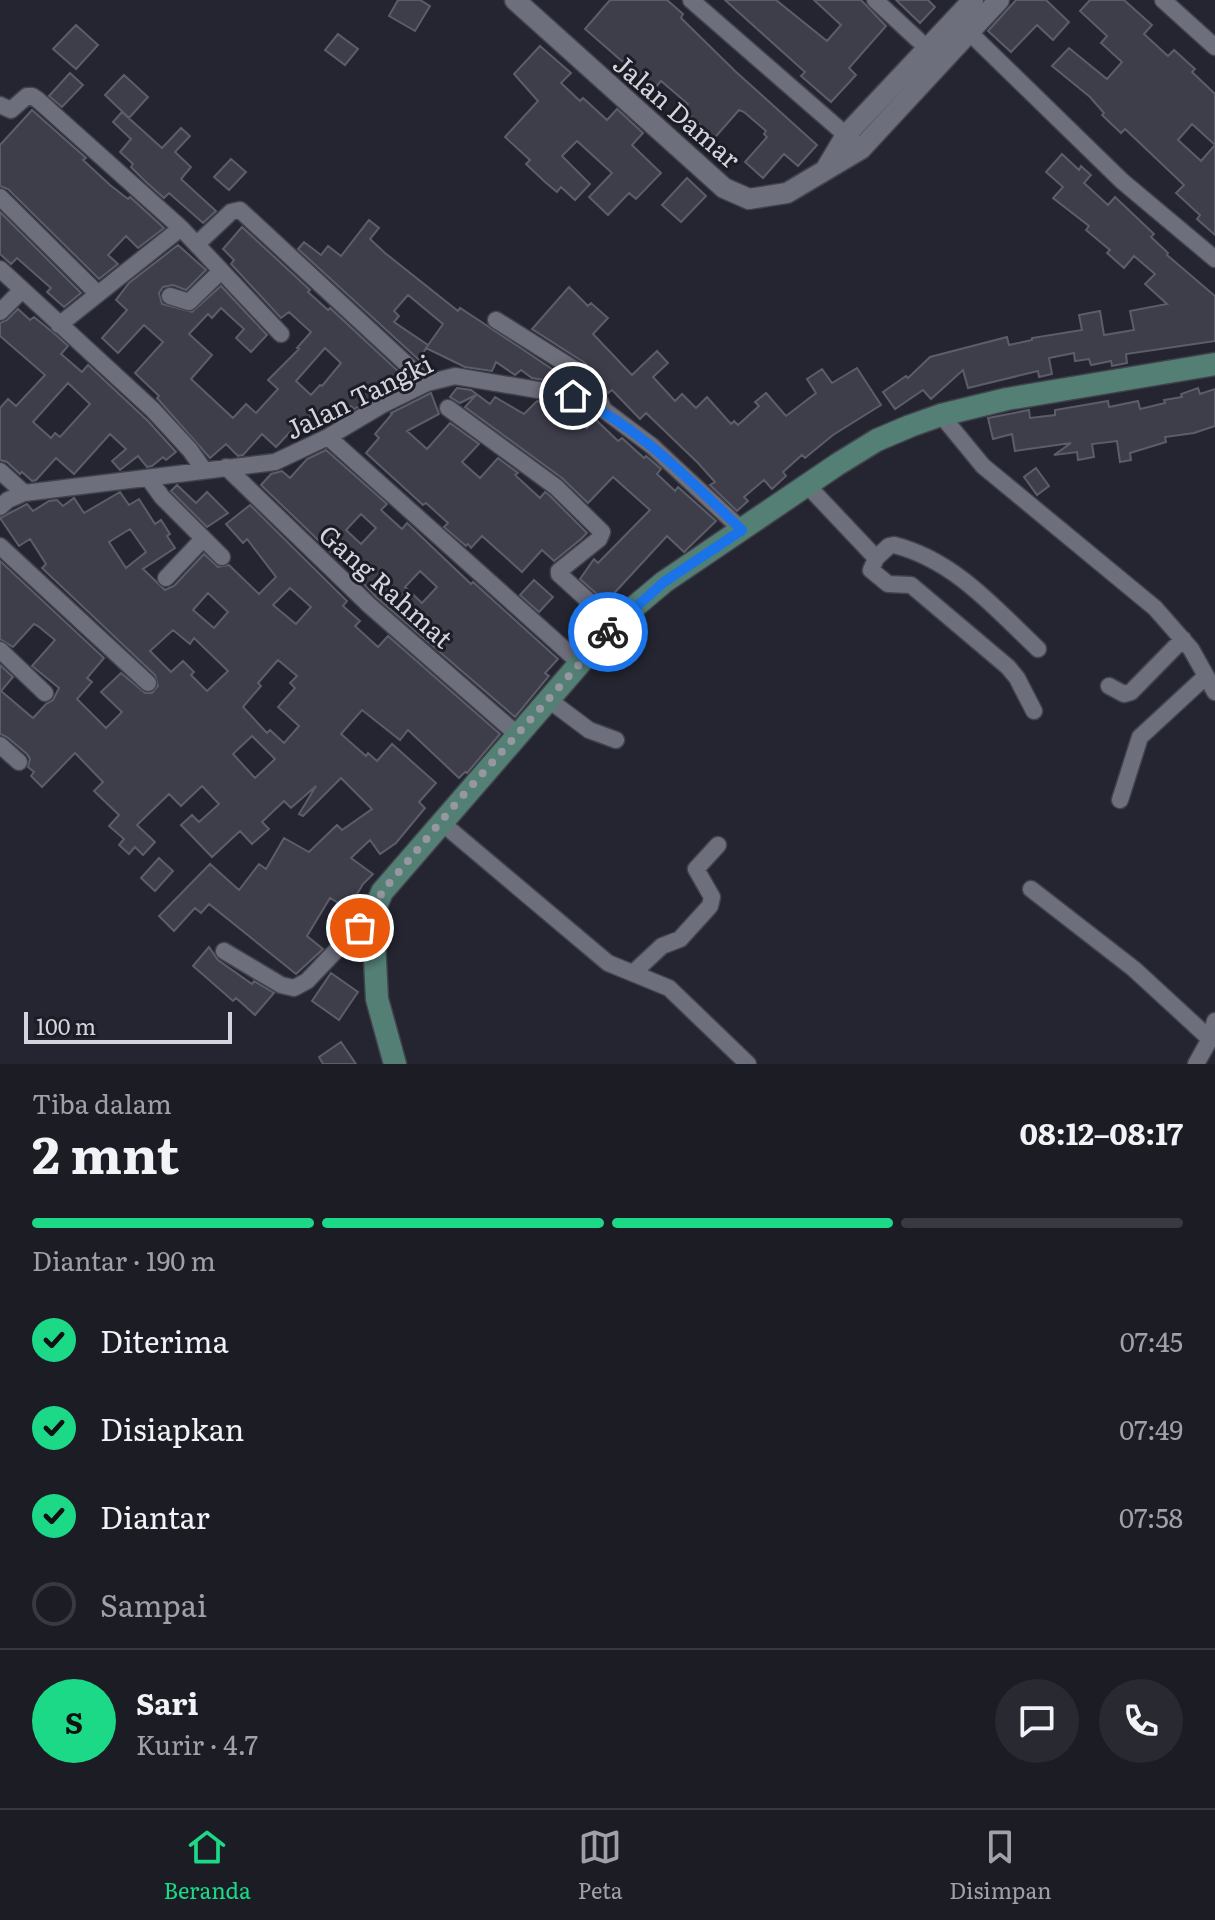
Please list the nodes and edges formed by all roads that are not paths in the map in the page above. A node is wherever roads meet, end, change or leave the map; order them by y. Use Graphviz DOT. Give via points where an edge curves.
graph roads {
  1 [pos="515,0"];
  2 [pos="691,0"];
  3 [pos="875,0"];
  4 [pos="973,0"];
  5 [pos="999,0"];
  6 [pos="1163,0"];
  7 [pos="970,33"];
  8 [pos="1215,47"];
  9 [pos="929,50"];
  10 [pos="0,105"];
  11 [pos="853,142"];
  12 [pos="0,197"];
  13 [pos="181,228"];
  14 [pos="197,244"];
  15 [pos="1215,259"];
  16 [pos="0,269"];
  17 [pos="221,271"];
  18 [pos="22,290"];
  19 [pos="98,294"];
  20 [pos="170,296"];
  21 [pos="0,312"];
  22 [pos="496,320"];
  23 [pos="59,325"];
  24 [pos="281,334"];
  25 [pos="1215,364"];
  26 [pos="427,383"];
  27 [pos="448,408"];
  28 [pos="604,410"];
  29 [pos="941,415"];
  30 [pos="328,437"];
  31 [pos="226,467"];
  32 [pos="204,470"];
  33 [pos="0,471"];
  34 [pos="149,479"];
  35 [pos="807,485"];
  36 [pos="24,493"];
  37 [pos="0,507"];
  38 [pos="742,530"];
  39 [pos="203,539"];
  40 [pos="0,546"];
  41 [pos="222,557"];
  42 [pos="876,558"];
  43 [pos="166,578"];
  44 [pos="614,624"];
  45 [pos="1183,639"];
  46 [pos="1038,649"];
  47 [pos="0,650"];
  48 [pos="581,664"];
  49 [pos="1206,676"];
  50 [pos="148,683"];
  51 [pos="1109,686"];
  52 [pos="1215,692"];
  53 [pos="45,693"];
  54 [pos="549,700"];
  55 [pos="1034,711"];
  56 [pos="518,735"];
  57 [pos="616,740"];
  58 [pos="0,745"];
  59 [pos="19,762"];
  60 [pos="1120,800"];
  61 [pos="442,823"];
  62 [pos="718,845"];
  63 [pos="1031,889"];
  64 [pos="373,922"];
  65 [pos="224,951"];
  66 [pos="633,973"];
  67 [pos="1215,1021"];
  68 [pos="1210,1039"];
  69 [pos="395,1064"];
  70 [pos="748,1064"];
  71 [pos="1196,1064"];
  1 -- 11 [label="street, Jalan Damar" via="724,188 749,199 787,193 825,171"];
  2 -- 11 [label="street"];
  3 -- 9 [label="street"];
  4 -- 9 [label="street, Jalan Damar"];
  5 -- 7 [label="street, Jalan Damar"];
  6 -- 8 [label="street"];
  7 -- 11 [label="street, Jalan Damar"];
  7 -- 15 [label="street" via="1122,181"];
  9 -- 11 [label="street, Jalan Damar"];
  10 -- 13 [label="street" via="11,110 34,96"];
  12 -- 19 [label="street"];
  13 -- 14 [label="street"];
  13 -- 19 [label="street"];
  14 -- 17 [label="street"];
  14 -- 26 [label="street" via="231,212 240,210"];
  16 -- 18 [label="street"];
  17 -- 20 [label="street" via="189,302"];
  17 -- 24 [label="street"];
  18 -- 21 [label="street"];
  18 -- 23 [label="street"];
  19 -- 23 [label="street"];
  22 -- 28 [label="street" via="579,372"];
  23 -- 32 [label="street" via="153,410"];
  25 -- 29 [label="main road"];
  26 -- 28 [label="street, Jalan Tangki" via="455,376 573,396"];
  26 -- 30 [label="street, Jalan Tangki"];
  27 -- 44 [label="street" via="556,487 602,532 559,574"];
  28 -- 38 [label="street, Jalan Tangki" via="652,446"];
  29 -- 35 [label="main road" via="877,440"];
  29 -- 45 [label="street" via="983,466 1155,608"];
  30 -- 31 [label="street, Jalan Tangki" via="275,462"];
  30 -- 48 [label="street"];
  31 -- 32 [label="street, Jalan Tangki"];
  31 -- 56 [label="street, Gang Rahmat" via="369,605"];
  32 -- 34 [label="street, Jalan Tangki"];
  33 -- 36 [label="street"];
  34 -- 36 [label="street, Jalan Tangki"];
  34 -- 39 [label="street"];
  35 -- 38 [label="main road"];
  35 -- 42 [label="street"];
  36 -- 37 [label="street, Jalan Tangki"];
  38 -- 44 [label="main road" via="664,582"];
  39 -- 41 [label="street"];
  39 -- 43 [label="street"];
  40 -- 50 [label="street"];
  42 -- 46 [label="street" via="894,545 934,561 975,589"];
  42 -- 55 [label="street" via="871,570 890,585 911,585 1013,672"];
  44 -- 48 [label="main road"];
  45 -- 49 [label="street"];
  45 -- 51 [label="street" via="1128,694"];
  47 -- 53 [label="street"];
  48 -- 54 [label="main road"];
  49 -- 52 [label="street"];
  49 -- 60 [label="street" via="1140,737"];
  54 -- 56 [label="main road"];
  54 -- 57 [label="street" via="589,730"];
  56 -- 61 [label="main road"];
  58 -- 59 [label="street"];
  61 -- 64 [label="main road" via="382,892"];
  61 -- 66 [label="street" via="608,963"];
  62 -- 66 [label="street" via="696,869 712,897 710,906 680,939 662,946"];
  63 -- 68 [label="street" via="1129,965"];
  64 -- 65 [label="street" via="350,936 294,988"];
  64 -- 69 [label="main road" via="377,999"];
  66 -- 70 [label="street" via="669,988"];
  67 -- 68 [label="street"];
  68 -- 71 [label="street"];
}
